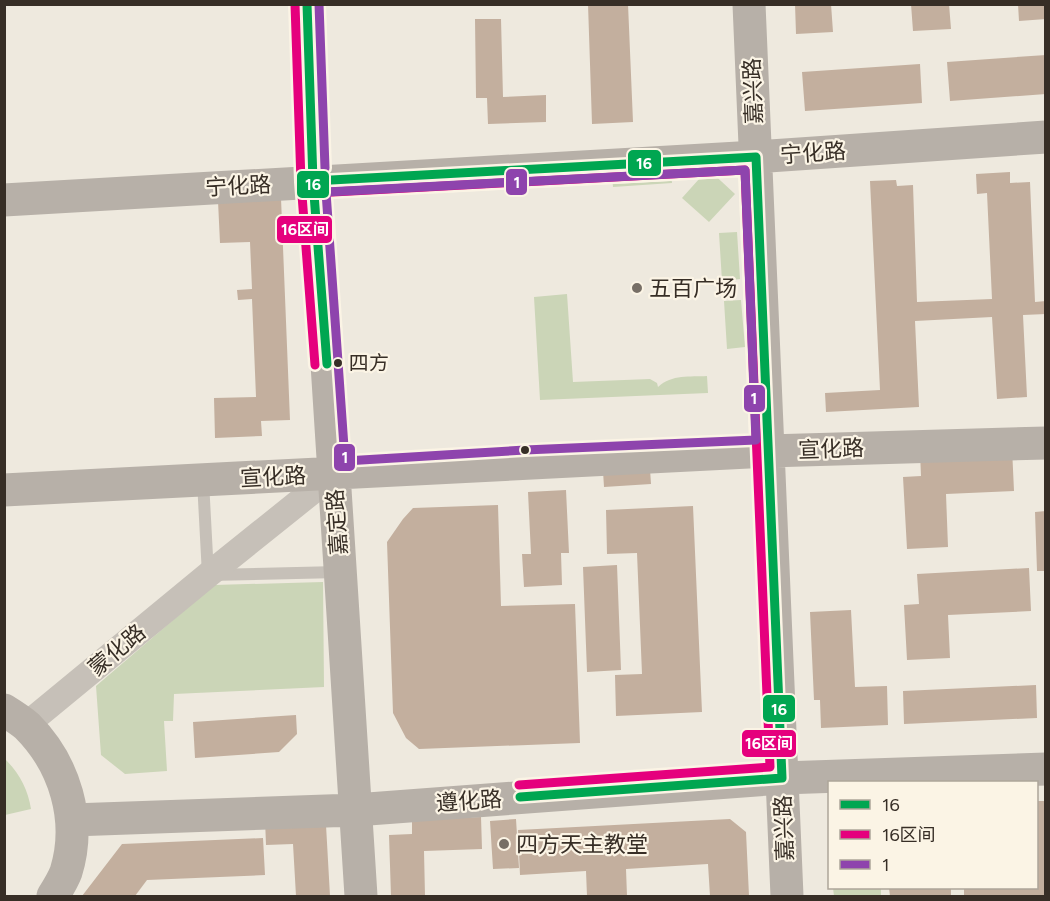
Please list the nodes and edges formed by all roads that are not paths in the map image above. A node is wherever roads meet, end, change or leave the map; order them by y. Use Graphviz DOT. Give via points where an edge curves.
graph roads {
  1 [pos="307,4"];
  2 [pos="749,4"];
  3 [pos="1046,137"];
  4 [pos="756,157"];
  5 [pos="313,182"];
  6 [pos="4,200"];
  7 [pos="1046,443"];
  8 [pos="768,451"];
  9 [pos="334,474"];
  10 [pos="203,480"];
  11 [pos="4,490"];
  12 [pos="340,572"];
  13 [pos="208,575"];
  14 [pos="15,717"];
  15 [pos="1046,769"];
  16 [pos="782,778"];
  17 [pos="356,810"];
  18 [pos="72,820"];
  19 [pos="53,897"];
  20 [pos="361,897"];
  21 [pos="787,897"];
  1 -- 5 [label="street, 嘉定路"];
  2 -- 4 [label="street, 嘉兴路"];
  3 -- 4 [label="street, 宁化路"];
  4 -- 5 [label="street, 宁化路"];
  4 -- 8 [label="street, 嘉兴路"];
  5 -- 6 [label="street, 宁化路"];
  5 -- 9 [label="street, 嘉定路"];
  7 -- 8 [label="street, 宣化路"];
  8 -- 9 [label="street, 宣化路"];
  8 -- 16 [label="street, 嘉兴路"];
  9 -- 10 [label="street, 宣化路"];
  9 -- 12 [label="street, 嘉定路"];
  9 -- 13 [label="street, 蒙化路"];
  10 -- 11 [label="street, 宣化路"];
  10 -- 13 [label="lane"];
  12 -- 13 [label="lane"];
  12 -- 17 [label="street, 嘉定路"];
  13 -- 14 [label="street, 蒙化路"];
  14 -- 18 [label="street" via="45,747 60,771"];
  15 -- 16 [label="street, 遵化路"];
  16 -- 17 [label="street, 遵化路"];
  16 -- 21 [label="street, 嘉兴路"];
  17 -- 18 [label="street, 遵化路"];
  17 -- 20 [label="street, 嘉定路"];
  18 -- 19 [label="street" via="66,873"];
}
